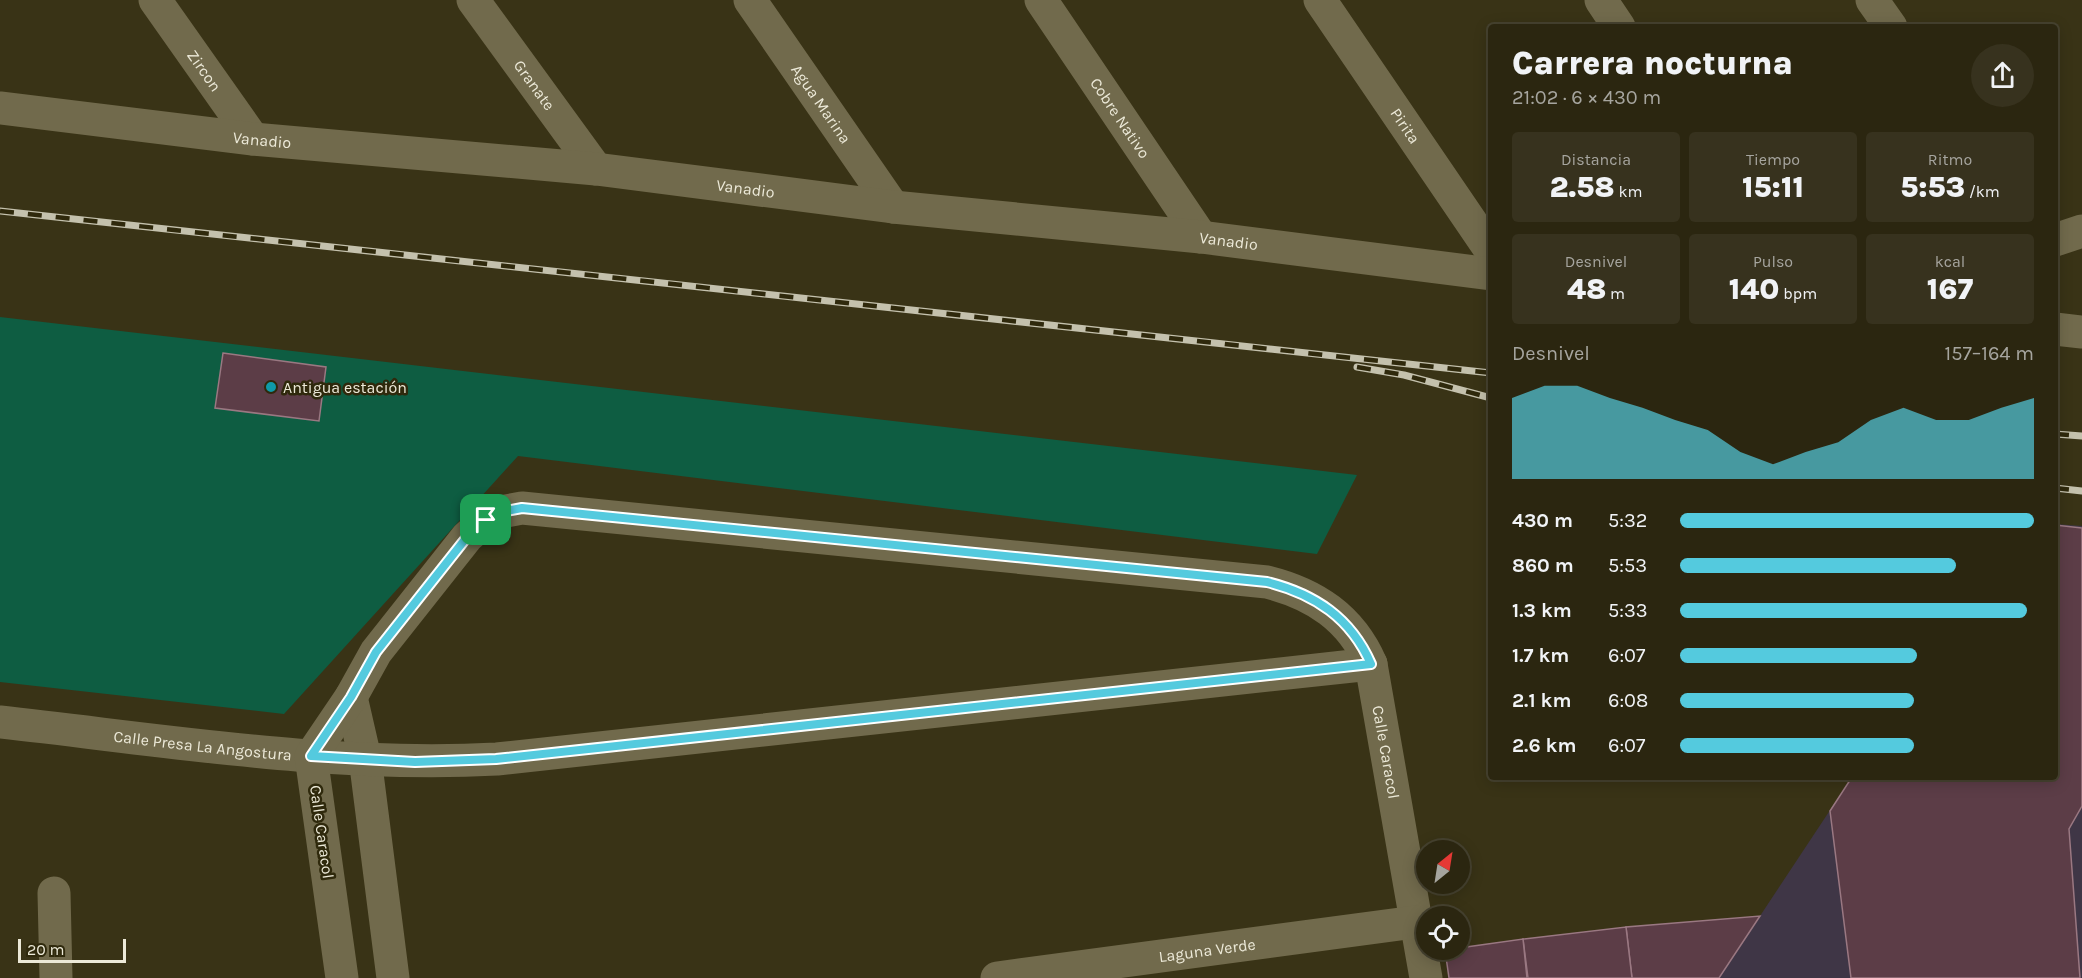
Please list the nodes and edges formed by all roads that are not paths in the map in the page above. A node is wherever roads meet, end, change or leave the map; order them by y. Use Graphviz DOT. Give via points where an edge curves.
graph roads {
  1 [pos="155,0"];
  2 [pos="473,0"];
  3 [pos="750,0"];
  4 [pos="1041,0"];
  5 [pos="1320,0"];
  6 [pos="1601,0"];
  7 [pos="1872,0"];
  8 [pos="1617,24"];
  9 [pos="1889,24"];
  10 [pos="0,108"];
  11 [pos="253,139"];
  12 [pos="596,169"];
  13 [pos="893,207"];
  14 [pos="2082,231"];
  15 [pos="1201,237"];
  16 [pos="2058,239"];
  17 [pos="1488,248"];
  18 [pos="1488,274"];
  19 [pos="2058,329"];
  20 [pos="2082,332"];
  21 [pos="1371,664"];
  22 [pos="351,697"];
  23 [pos="0,722"];
  24 [pos="311,756"];
  25 [pos="365,758"];
  26 [pos="54,893"];
  27 [pos="1415,922"];
  28 [pos="56,978"];
  29 [pos="342,978"];
  30 [pos="393,978"];
  31 [pos="997,978"];
  32 [pos="1426,978"];
  1 -- 11 [label="street, Zircon"];
  2 -- 12 [label="street, Granate"];
  3 -- 13 [label="street, Agua Marina"];
  4 -- 15 [label="street, Cobre Nativo"];
  5 -- 17 [label="street, Pirita"];
  6 -- 8 [label="street"];
  7 -- 9 [label="street"];
  10 -- 11 [label="street, Vanadio"];
  11 -- 12 [label="street, Vanadio"];
  12 -- 13 [label="street, Vanadio"];
  13 -- 15 [label="street, Vanadio"];
  14 -- 16 [label="street"];
  15 -- 18 [label="street, Vanadio"];
  19 -- 20 [label="street"];
  21 -- 22 [label="street, Calle Caracol" via="1356,635 1326,605 1297,589 1267,582 542,508 506,511 486,520 467,537 394,627"];
  21 -- 25 [label="street, Calle Presa La Angostura" via="496,759 415,762"];
  21 -- 27 [label="street, Calle Caracol"];
  22 -- 24 [label="street"];
  22 -- 25 [label="street"];
  23 -- 24 [label="street, Calle Presa La Angostura"];
  24 -- 25 [label="street, Calle Presa La Angostura"];
  24 -- 29 [label="street, Calle Caracol"];
  25 -- 30 [label="street"];
  26 -- 28 [label="street"];
  27 -- 31 [label="street, Laguna Verde"];
  27 -- 32 [label="street, Calle Caracol"];
}
